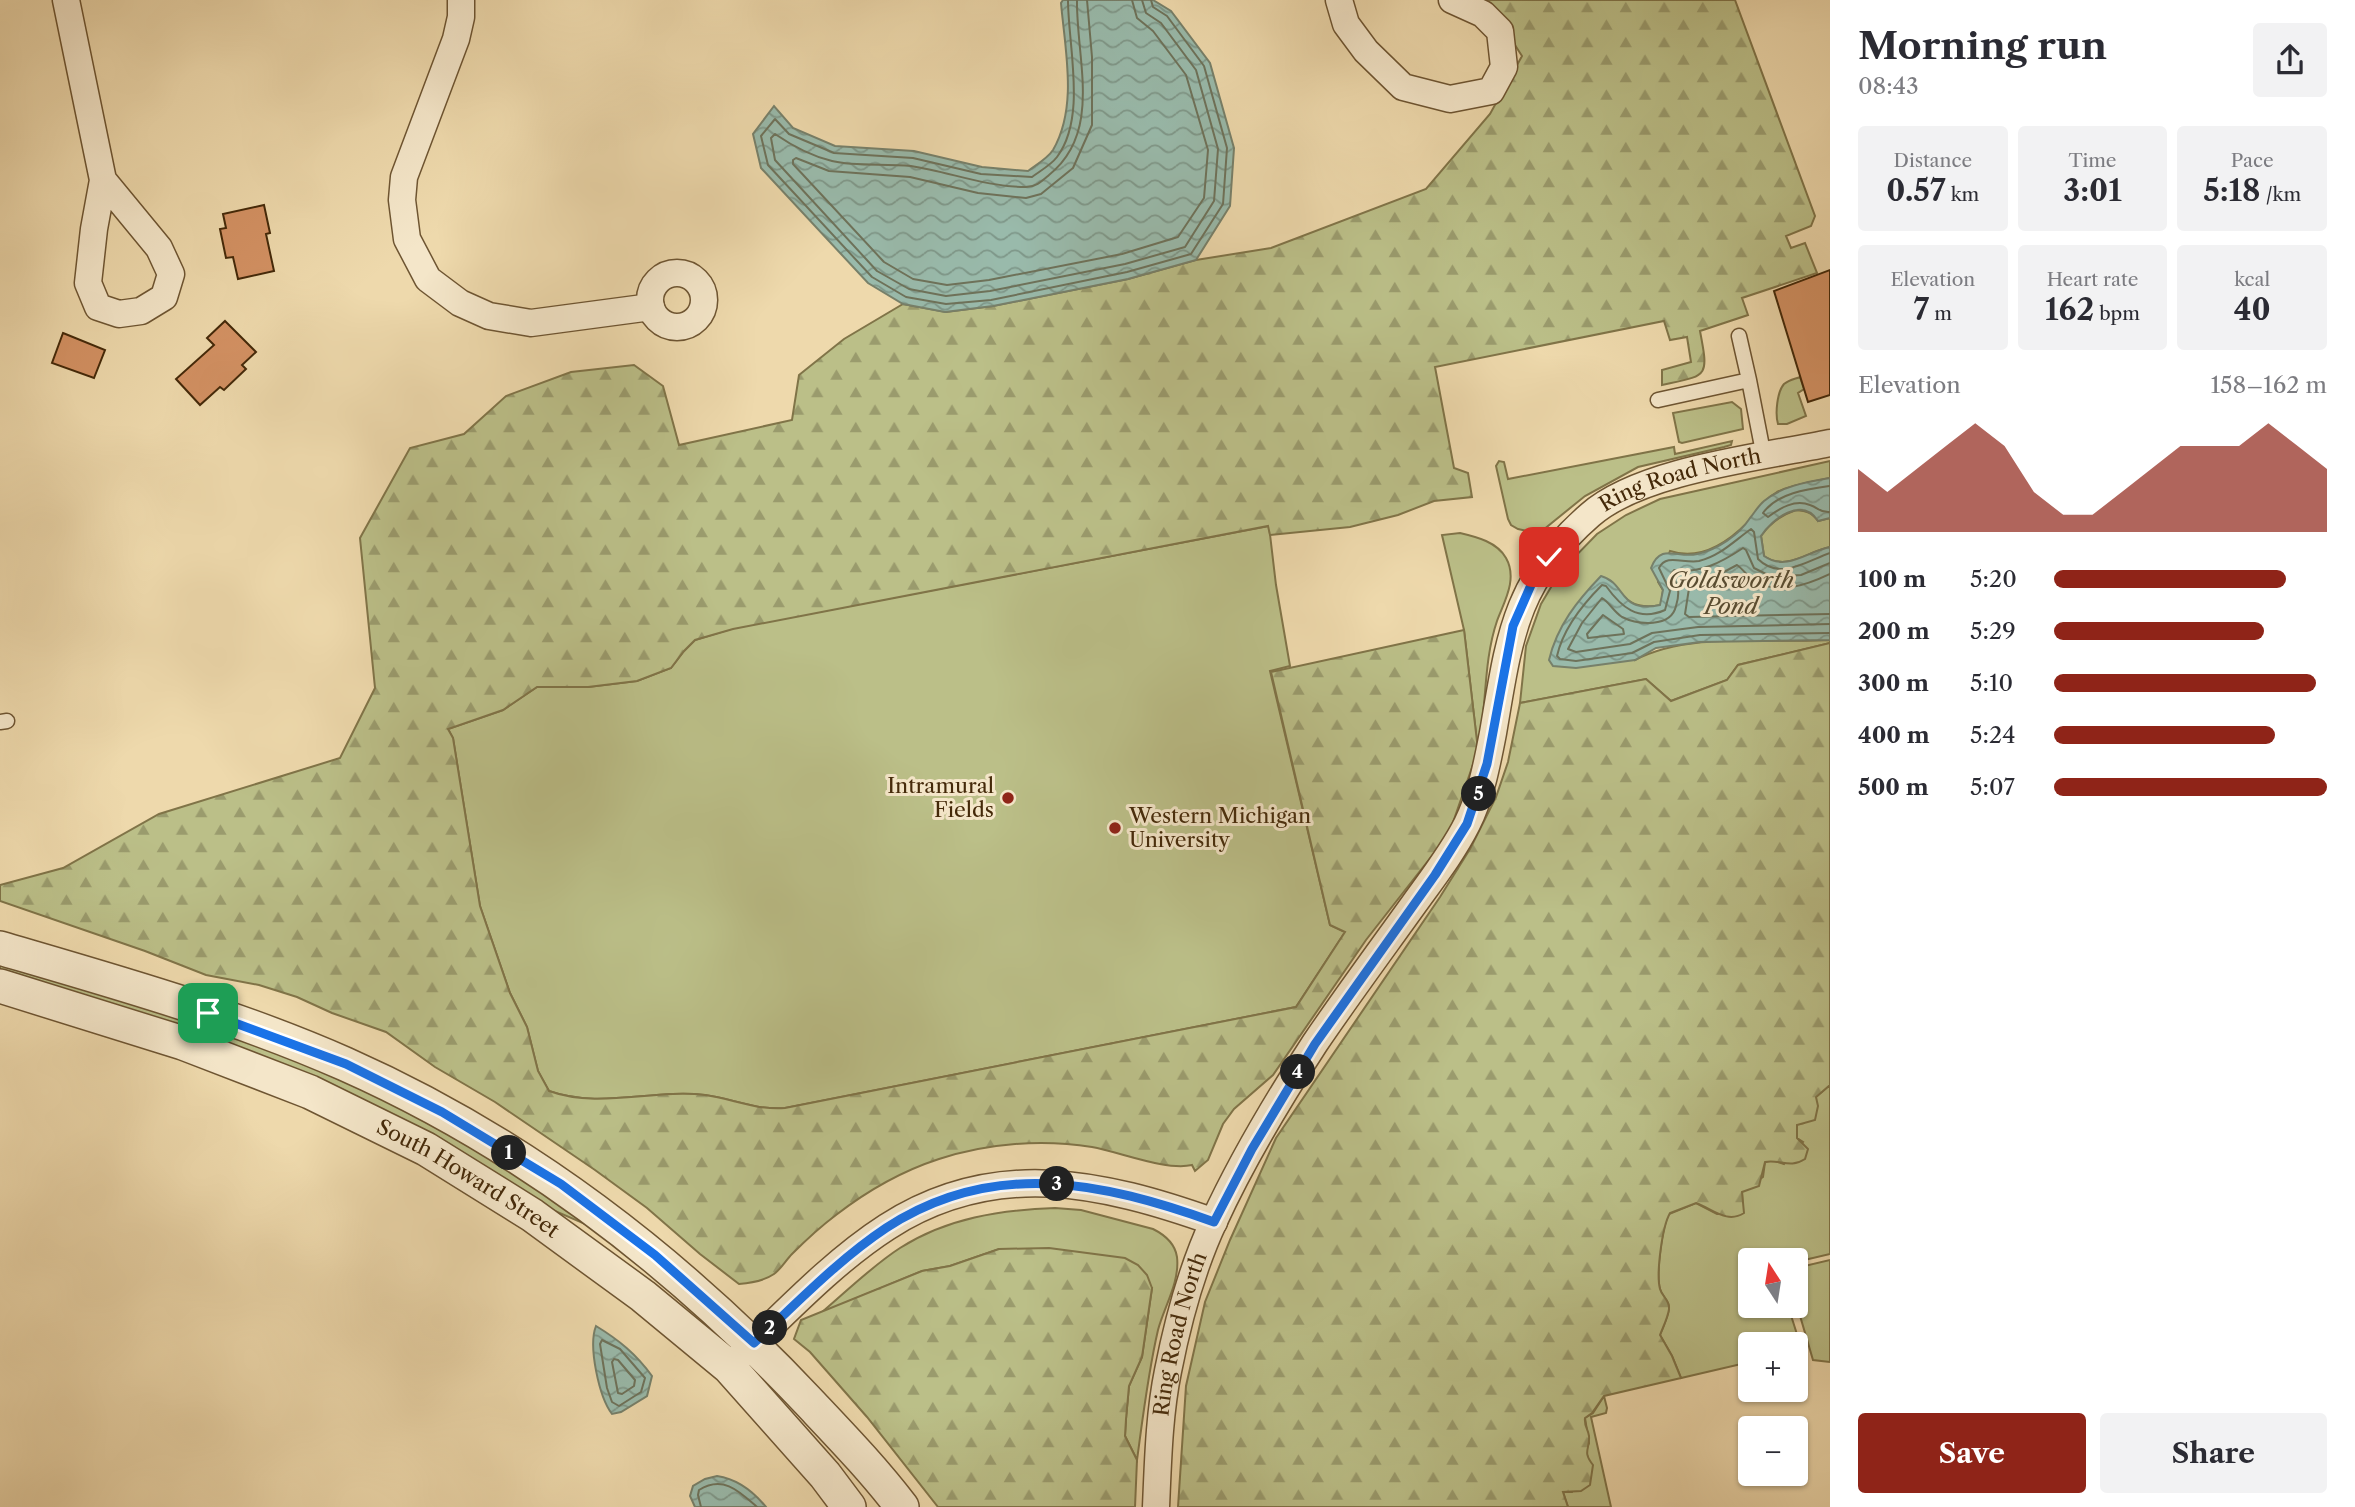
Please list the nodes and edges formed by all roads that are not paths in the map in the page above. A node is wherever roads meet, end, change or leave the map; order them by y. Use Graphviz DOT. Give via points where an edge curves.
graph roads {
  1 [pos="66,0"];
  2 [pos="461,0"];
  3 [pos="1339,0"];
  4 [pos="1452,0"];
  5 [pos="103,180"];
  6 [pos="651,307"];
  7 [pos="1739,336"];
  8 [pos="1749,380"];
  9 [pos="1657,400"];
  10 [pos="1830,443"];
  11 [pos="1764,457"];
  12 [pos="0,933"];
  13 [pos="0,948"];
  14 [pos="0,986"];
  15 [pos="147,991"];
  16 [pos="1214,1222"];
  17 [pos="754,1343"];
  18 [pos="729,1367"];
  19 [pos="849,1507"];
  20 [pos="902,1507"];
  21 [pos="1156,1507"];
  1 -- 5 [label="street"];
  2 -- 6 [label="street" via="456,38 404,177 407,239 428,279 460,303 489,316 531,323"];
  3 -- 4 [label="street" via="1346,24 1403,87 1450,100 1491,90 1504,67 1500,32 1483,13"];
  5 -- 5 [label="street" via="88,283 98,307 119,314 141,311 163,297 171,274 159,248"];
  7 -- 8 [label="lane"];
  8 -- 9 [label="lane"];
  8 -- 11 [label="lane"];
  10 -- 11 [label="street, Ring Road North"];
  11 -- 16 [label="street, Ring Road North" via="1684,472 1618,496 1591,513 1549,557 1513,626 1487,764 1467,824 1315,1044"];
  12 -- 15 [label="street"];
  13 -- 15 [label="street, South Howard Street"];
  14 -- 18 [label="street, South Howard Street" via="209,1053 310,1092 426,1149 532,1215 643,1296"];
  15 -- 17 [label="street, South Howard Street" via="346,1064 442,1112 570,1191 655,1255"];
  16 -- 17 [label="street" via="1104,1188 1042,1183 967,1191 935,1201 864,1244"];
  16 -- 21 [label="street, Ring Road North" via="1196,1265 1167,1374"];
  17 -- 18 [label="street"];
  17 -- 20 [label="street, South Howard Street"];
  18 -- 19 [label="street, South Howard Street"];
}
